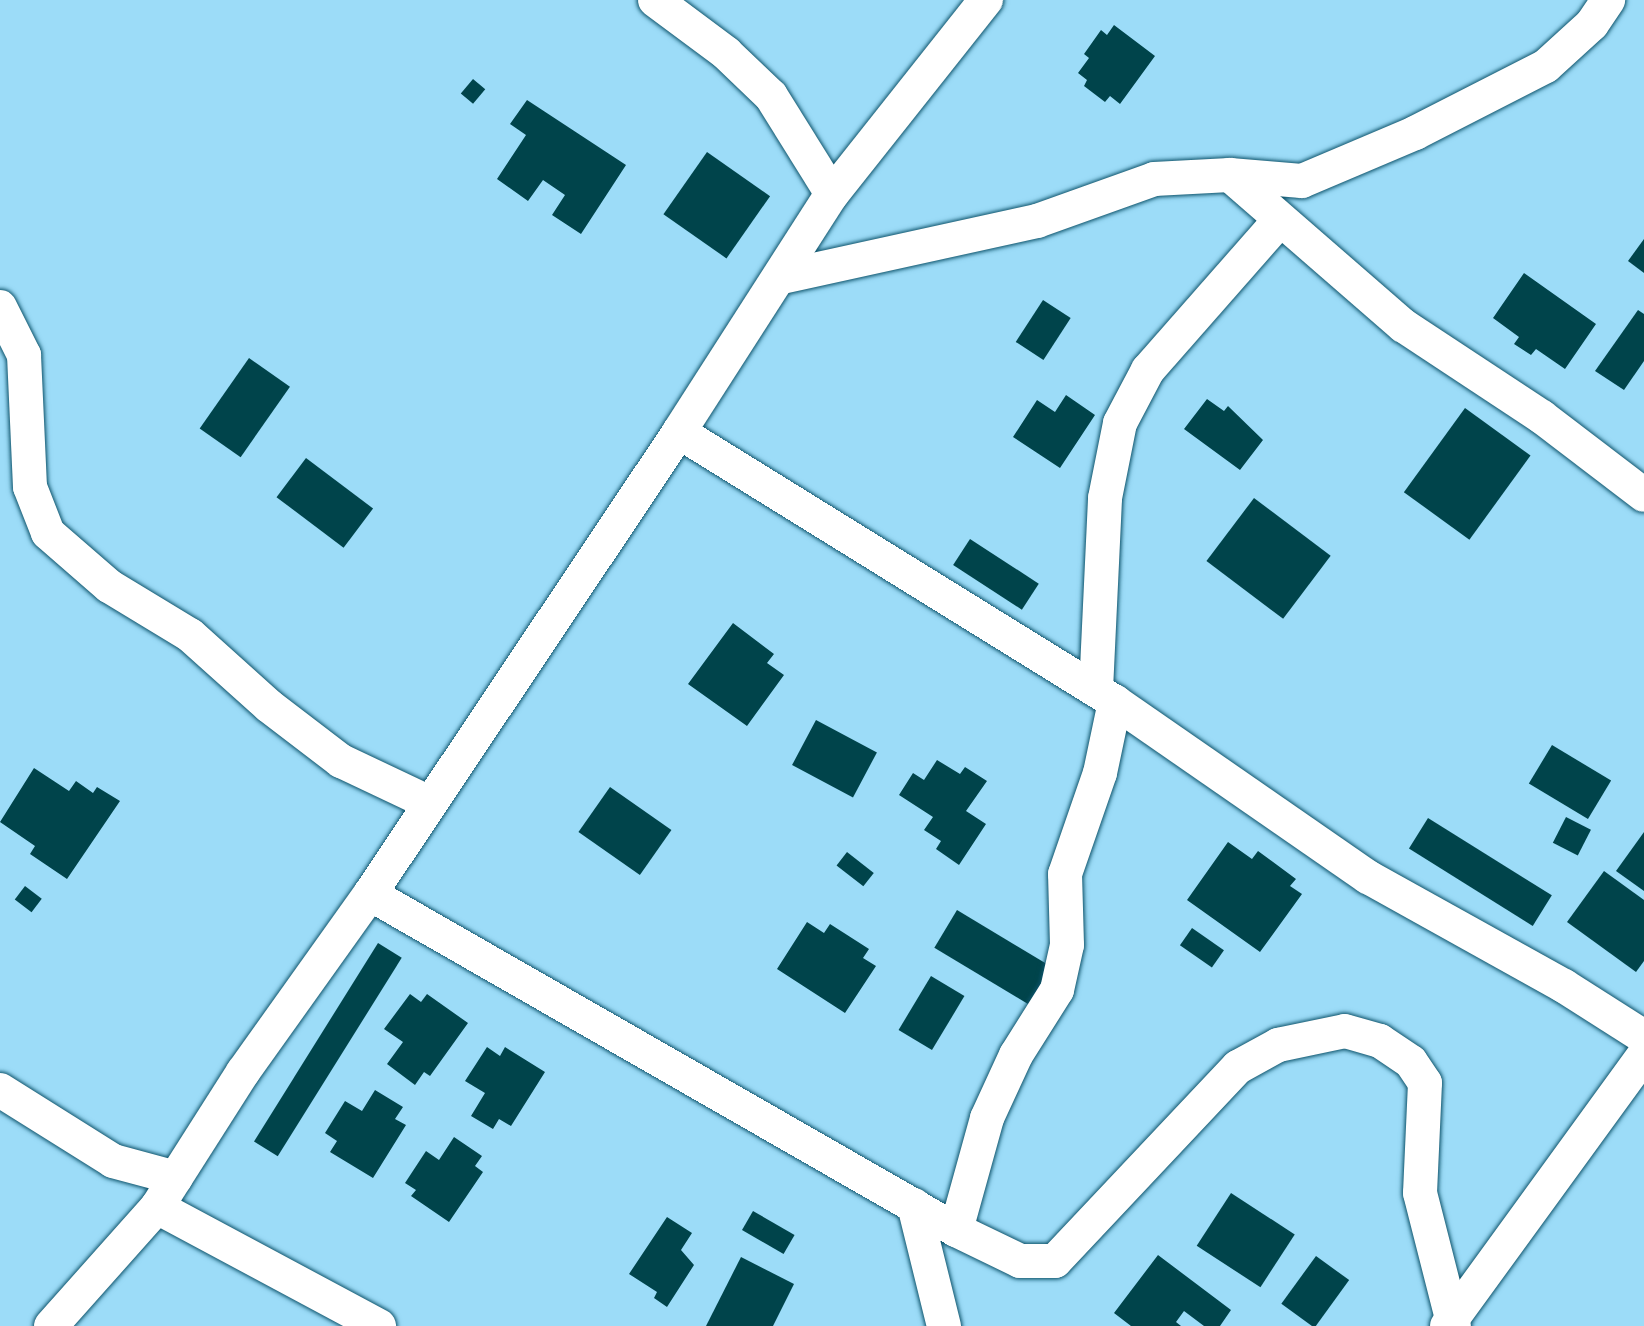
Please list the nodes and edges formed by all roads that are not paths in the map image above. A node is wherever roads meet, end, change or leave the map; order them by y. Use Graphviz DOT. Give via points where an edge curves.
graph roads {
  1 [pos="655,0"];
  2 [pos="986,0"];
  3 [pos="1608,0"];
  4 [pos="1230,175"];
  5 [pos="832,194"];
  6 [pos="1280,220"];
  7 [pos="782,277"];
  8 [pos="0,307"];
  9 [pos="679,432"];
  10 [pos="1644,495"];
  11 [pos="1105,696"];
  12 [pos="430,803"];
  13 [pos="370,894"];
  14 [pos="1644,1037"];
  15 [pos="1644,1055"];
  16 [pos="0,1090"];
  17 [pos="176,1178"];
  18 [pos="914,1205"];
  19 [pos="157,1207"];
  20 [pos="956,1230"];
  21 [pos="1450,1325"];
  22 [pos="51,1326"];
  23 [pos="379,1326"];
  24 [pos="944,1326"];
  1 -- 5 [label="street" via="726,53 771,96"];
  2 -- 5 [label="street"];
  3 -- 4 [label="street" via="1592,24 1546,66 1415,133 1302,181"];
  4 -- 6 [label="street"];
  4 -- 7 [label="street" via="1154,179 1037,221"];
  5 -- 7 [label="street"];
  6 -- 10 [label="street" via="1404,326 1542,417"];
  6 -- 11 [label="street" via="1148,370 1120,423 1105,498"];
  7 -- 9 [label="street"];
  8 -- 12 [label="street" via="24,355 30,487 48,533 109,586 190,635 341,761"];
  9 -- 11 [label="street"];
  9 -- 12 [label="street"];
  11 -- 14 [label="street" via="1368,877"];
  11 -- 20 [label="street" via="1100,773 1065,874 1067,945 1057,990 1016,1055 987,1118"];
  12 -- 13 [label="street"];
  13 -- 17 [label="street" via="243,1072"];
  13 -- 18 [label="street"];
  15 -- 21 [label="street"];
  16 -- 17 [label="street" via="113,1161"];
  17 -- 19 [label="street"];
  18 -- 20 [label="street"];
  18 -- 24 [label="street"];
  19 -- 22 [label="street"];
  19 -- 23 [label="street"];
  20 -- 21 [label="street" via="1020,1261 1055,1261 1238,1067 1278,1045 1345,1031 1380,1041 1411,1062 1425,1083 1420,1193"];
}
